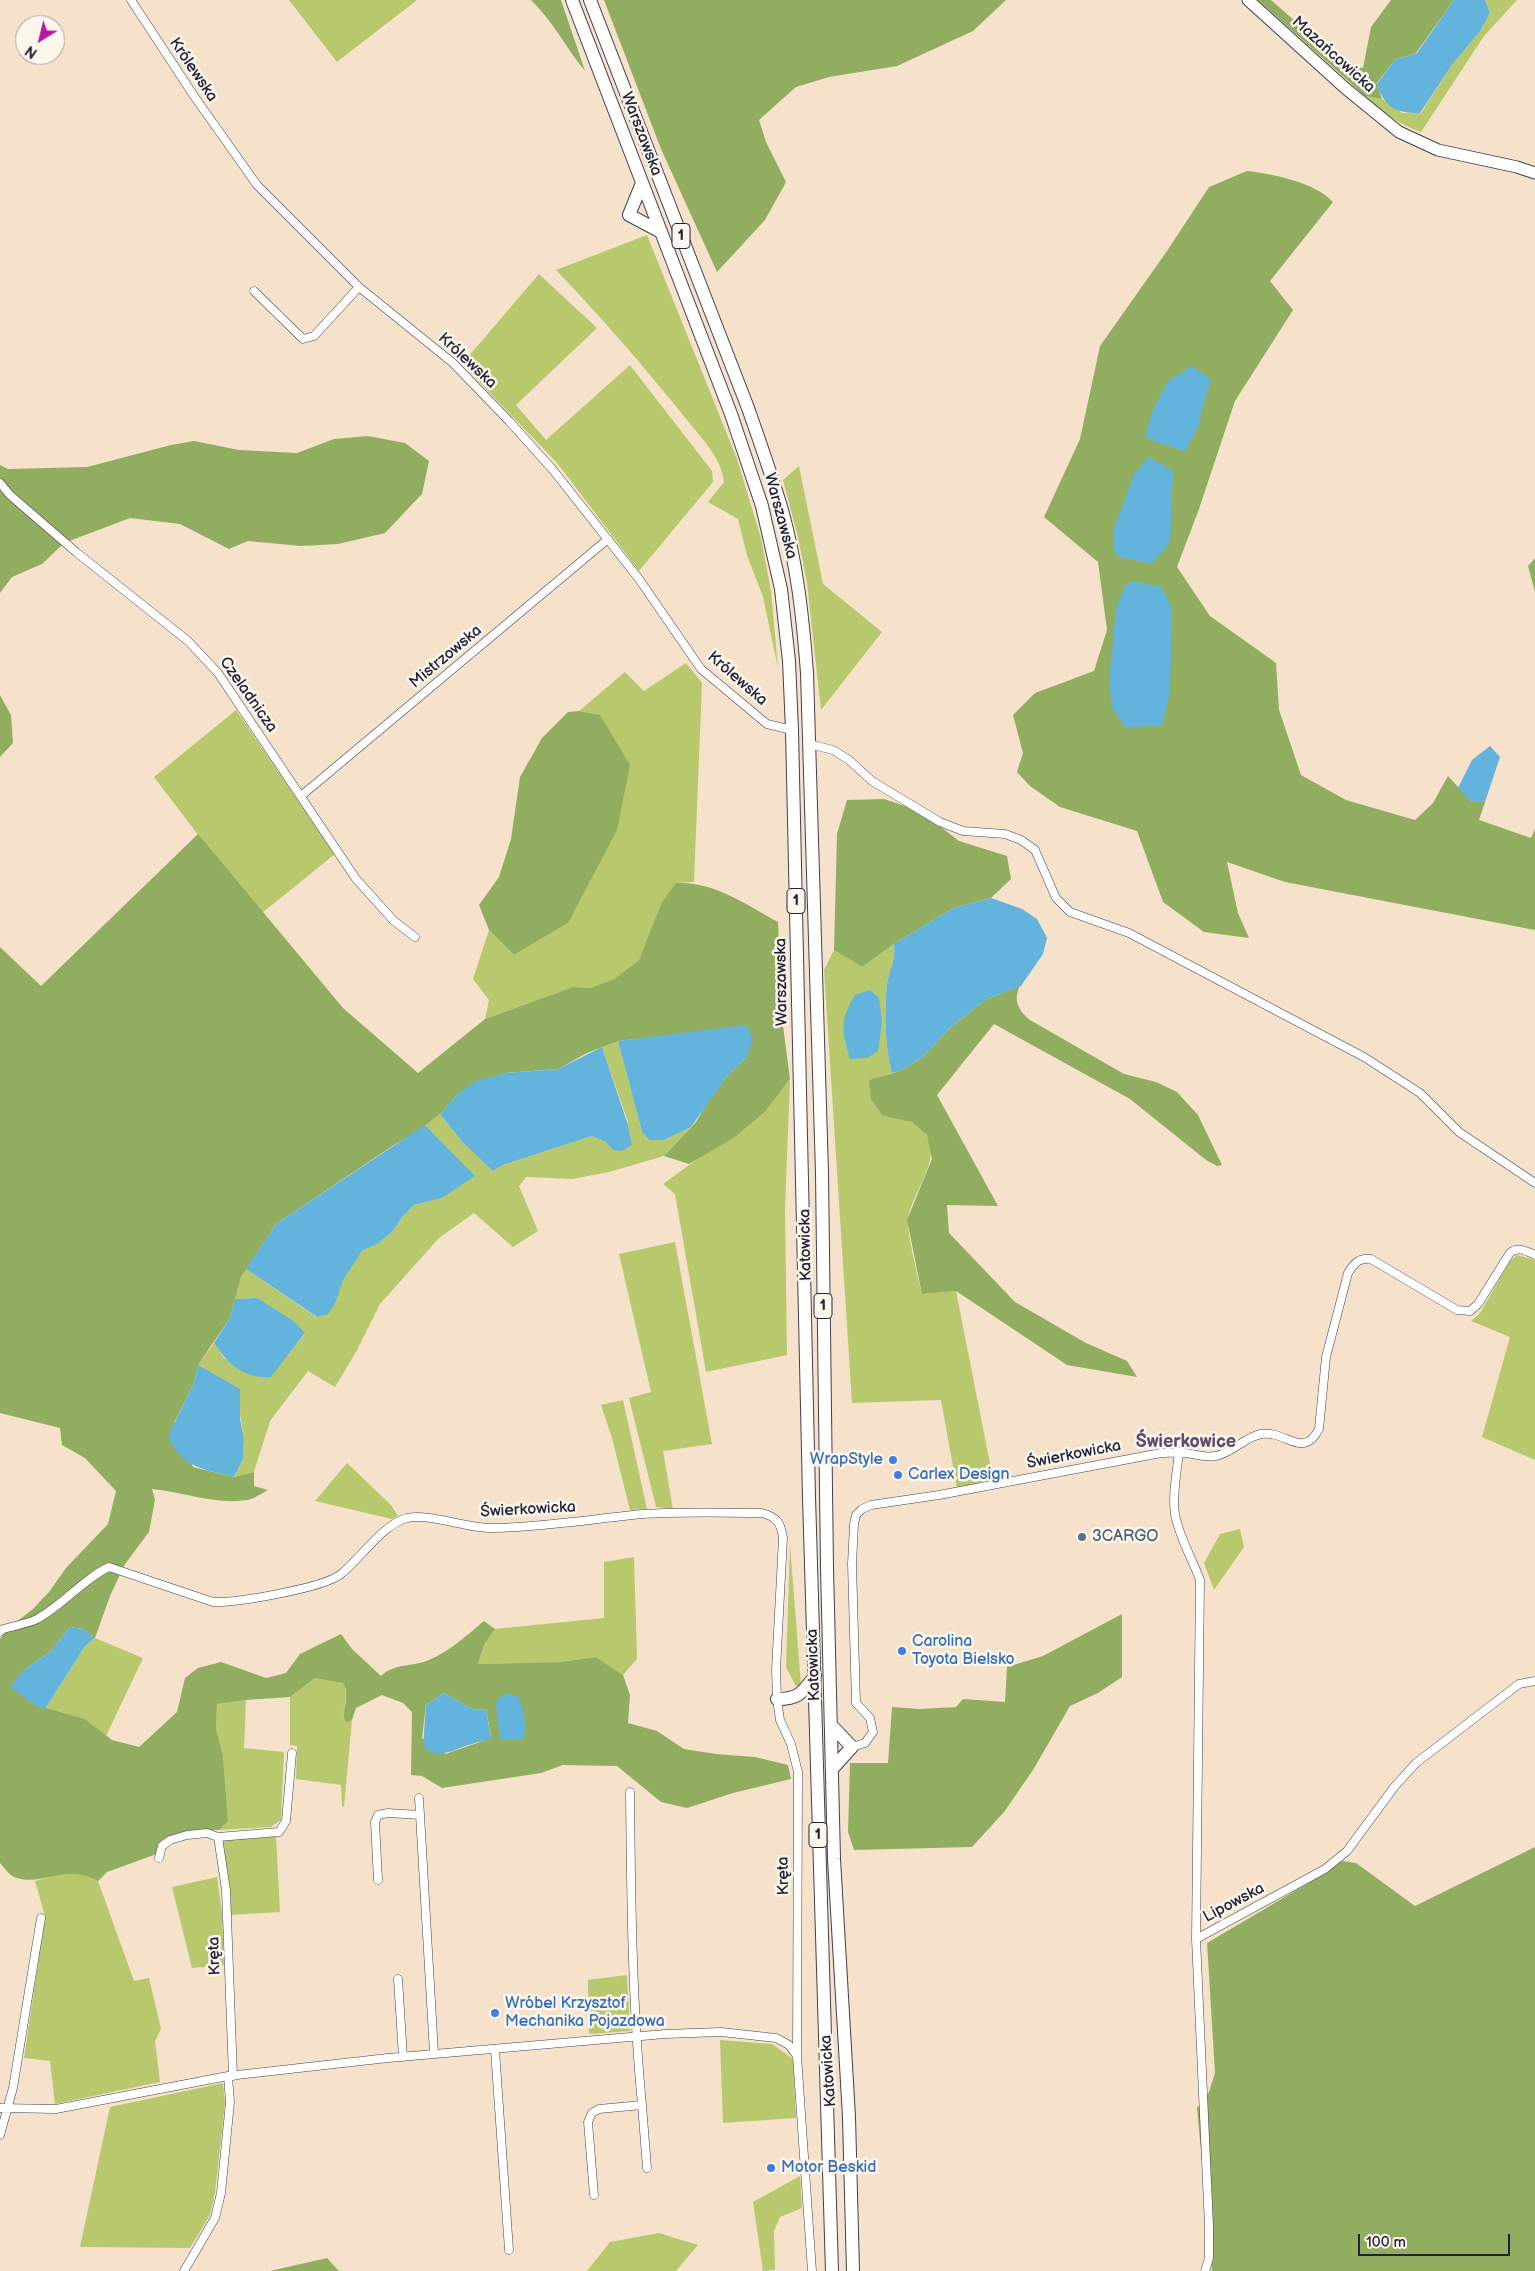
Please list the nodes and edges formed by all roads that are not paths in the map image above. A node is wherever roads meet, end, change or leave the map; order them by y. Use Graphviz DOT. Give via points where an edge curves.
graph roads {
  1 [pos="131,0"];
  2 [pos="572,0"];
  3 [pos="590,0"];
  4 [pos="1248,0"];
  5 [pos="1535,173"];
  6 [pos="642,182"];
  7 [pos="662,232"];
  8 [pos="359,287"];
  9 [pos="254,291"];
  10 [pos="0,483"];
  11 [pos="608,539"];
  12 [pos="792,730"];
  13 [pos="809,744"];
  14 [pos="301,796"];
  15 [pos="415,937"];
  16 [pos="818,1058"];
  17 [pos="800,1072"];
  18 [pos="1535,1183"];
  19 [pos="1535,1255"];
  20 [pos="1179,1452"];
  21 [pos="0,1632"];
  22 [pos="815,1676"];
  23 [pos="1535,1681"];
  24 [pos="777,1699"];
  25 [pos="832,1726"];
  26 [pos="852,1747"];
  27 [pos="292,1752"];
  28 [pos="833,1768"];
  29 [pos="630,1792"];
  30 [pos="419,1798"];
  31 [pos="420,1815"];
  32 [pos="218,1837"];
  33 [pos="159,1858"];
  34 [pos="378,1880"];
  35 [pos="40,1918"];
  36 [pos="1196,1938"];
  37 [pos="398,1979"];
  38 [pos="636,2038"];
  39 [pos="495,2050"];
  40 [pos="434,2053"];
  41 [pos="798,2056"];
  42 [pos="404,2057"];
  43 [pos="230,2076"];
  44 [pos="642,2105"];
  45 [pos="3,2109"];
  46 [pos="0,2135"];
  47 [pos="647,2168"];
  48 [pos="594,2195"];
  49 [pos="509,2250"];
  50 [pos="184,2271"];
  51 [pos="812,2271"];
  52 [pos="832,2271"];
  53 [pos="853,2271"];
  54 [pos="1205,2271"];
  1 -- 8 [label="street, Królewska" via="257,185"];
  2 -- 6 [label="main road, Warszawska / 1"];
  3 -- 13 [label="main road, Warszawska / 1" via="748,408 782,511 803,616"];
  4 -- 5 [label="street, Mazańcowicka" via="1399,132 1438,150"];
  6 -- 7 [label="main road, Warszawska / 1"];
  6 -- 7 [label="main road" via="630,215"];
  7 -- 12 [label="main road, Warszawska / 1" via="740,437 762,506 782,589"];
  8 -- 9 [label="street" via="314,336 303,340"];
  8 -- 11 [label="street, Królewska" via="453,363 553,470"];
  10 -- 14 [label="street, Czeladnicza" via="76,552 188,641 218,673"];
  11 -- 12 [label="street, Królewska" via="701,670 768,724"];
  11 -- 14 [label="street, Mistrzowska"];
  12 -- 17 [label="main road, Warszawska / 1"];
  13 -- 16 [label="main road, Warszawska / 1"];
  13 -- 18 [label="street" via="833,750 872,781 940,822 963,831 1005,834 1021,840 1035,850 1056,898 1070,912 1129,933 1364,1057 1420,1093 1459,1132"];
  14 -- 15 [label="street, Czeladnicza" via="356,879 394,921"];
  16 -- 25 [label="main road, Katowicka / 1"];
  17 -- 22 [label="main road, Katowicka / 1" via="808,1497"];
  19 -- 20 [label="street, Świerkowicka" via="1514,1249 1470,1311 1457,1310 1371,1259 1362,1258 1348,1273 1336,1315 1326,1357 1319,1430 1314,1440 1298,1444 1261,1434 1217,1456"];
  20 -- 26 [label="street, Świerkowicka" via="862,1509 854,1524 852,1564 856,1703 870,1718 873,1732 866,1743"];
  20 -- 36 [label="street" via="1175,1514 1200,1580"];
  21 -- 24 [label="street, Świerkowicka" via="35,1620 109,1566 213,1602 246,1600 321,1583 340,1575 386,1530 408,1518 486,1528 517,1528 635,1515 762,1513 779,1521 783,1538"];
  22 -- 24 [label="main road" via="799,1696"];
  22 -- 52 [label="main road, Katowicka / 1"];
  23 -- 36 [label="street, Lipowska" via="1519,1684 1416,1763 1347,1851 1325,1869"];
  24 -- 41 [label="street, Kręta" via="780,1720 791,1744 798,1772"];
  25 -- 26 [label="main road"];
  25 -- 28 [label="main road, Katowicka / 1"];
  26 -- 28 [label="main road"];
  27 -- 32 [label="street" via="286,1820 279,1832"];
  28 -- 53 [label="main road, Katowicka / 1"];
  29 -- 38 [label="street"];
  30 -- 31 [label="street"];
  31 -- 34 [label="street" via="378,1815 375,1822"];
  31 -- 40 [label="street"];
  32 -- 33 [label="street" via="207,1833 170,1840 162,1846"];
  32 -- 43 [label="street, Kręta" via="226,1890"];
  35 -- 45 [label="street" via="12,2088"];
  36 -- 54 [label="street, Lipowska" via="1209,2226"];
  37 -- 42 [label="street"];
  38 -- 39 [label="street"];
  38 -- 41 [label="street" via="721,2032 776,2038 789,2045"];
  38 -- 44 [label="street"];
  39 -- 40 [label="street"];
  39 -- 49 [label="street"];
  40 -- 42 [label="street"];
  41 -- 51 [label="street, Kręta"];
  42 -- 43 [label="street"];
  43 -- 45 [label="street" via="56,2109"];
  43 -- 50 [label="street, Kręta" via="230,2102 215,2218"];
  44 -- 47 [label="street"];
  44 -- 48 [label="street" via="599,2109 592,2113 588,2122"];
  45 -- 46 [label="street"];
}
